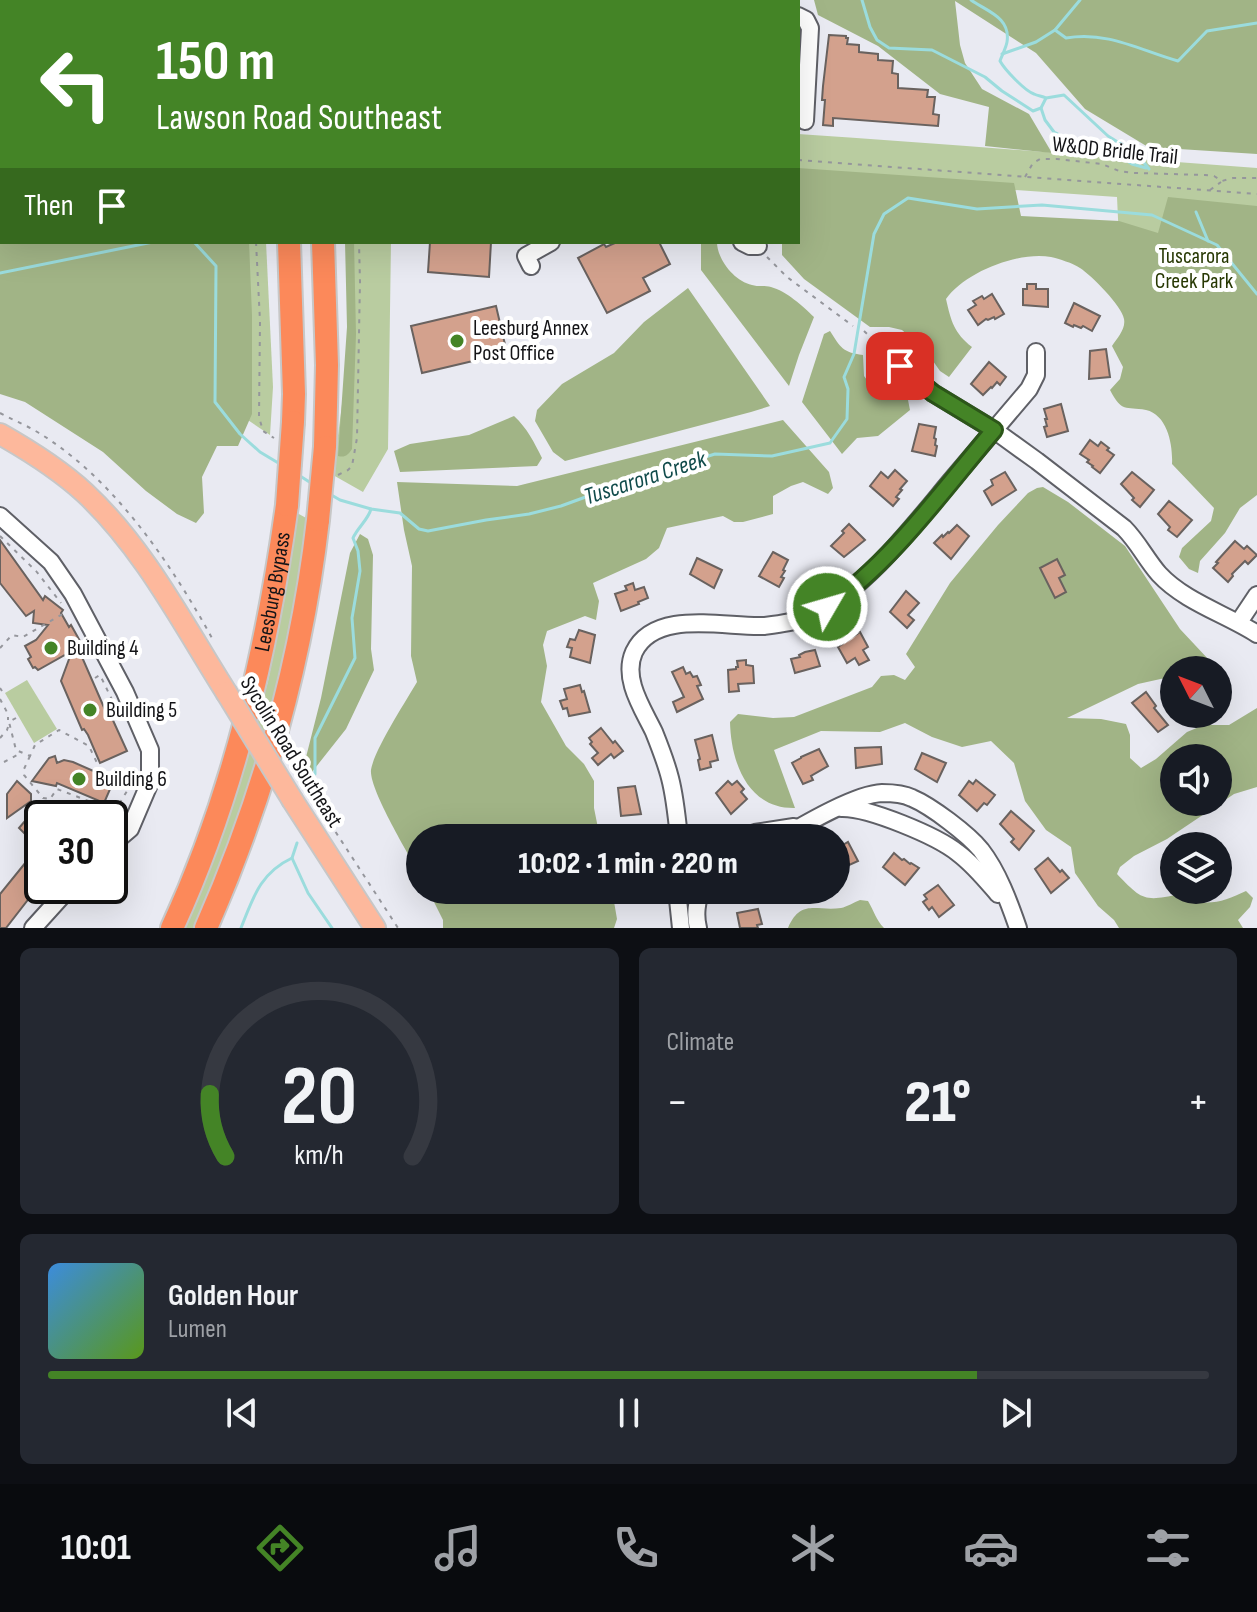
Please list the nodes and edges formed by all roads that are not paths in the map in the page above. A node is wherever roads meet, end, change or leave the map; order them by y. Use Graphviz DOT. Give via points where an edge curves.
graph roads {
  1 [pos="800,17"];
  2 [pos="805,121"];
  3 [pos="289,244"];
  4 [pos="323,244"];
  5 [pos="547,244"];
  6 [pos="531,266"];
  7 [pos="1036,352"];
  8 [pos="900,366"];
  9 [pos="994,430"];
  10 [pos="0,434"];
  11 [pos="0,516"];
  12 [pos="1257,595"];
  13 [pos="1239,622"];
  14 [pos="1257,634"];
  15 [pos="839,808"];
  16 [pos="807,823"];
  17 [pos="677,824"];
  18 [pos="803,824"];
  19 [pos="128,831"];
  20 [pos="55,904"];
  21 [pos="678,904"];
  22 [pos="698,904"];
  23 [pos="1011,908"];
  24 [pos="33,928"];
  25 [pos="172,928"];
  26 [pos="206,928"];
  27 [pos="375,928"];
  28 [pos="681,928"];
  29 [pos="698,928"];
  30 [pos="1018,928"];
  1 -- 2 [label="street" via="810,28"];
  3 -- 25 [label="highway, Leesburg Bypass, bridge" via="293,422 277,575 252,698 215,820"];
  4 -- 26 [label="highway, Leesburg Bypass, bridge" via="325,447 312,568 273,746"];
  5 -- 6 [label="street" via="526,256"];
  7 -- 9 [label="street" via="1036,375 1029,389"];
  8 -- 9 [label="street"];
  9 -- 13 [label="street" via="1124,528 1178,590"];
  9 -- 17 [label="street" via="900,540 827,607 761,626 672,626 651,634 634,652 635,693 671,780"];
  10 -- 27 [label="main road, Sycolin Road Southeast, bridge" via="84,492 135,550 297,791"];
  11 -- 19 [label="street" via="51,562 73,594 150,750 150,782"];
  12 -- 13 [label="street"];
  13 -- 14 [label="street"];
  15 -- 16 [label="street"];
  15 -- 23 [label="street" via="864,811 945,844"];
  15 -- 23 [label="street" via="881,793 912,798 981,850"];
  16 -- 18 [label="street"];
  20 -- 24 [label="street"];
  21 -- 28 [label="street"];
  22 -- 29 [label="street"];
  23 -- 30 [label="street"];
}
